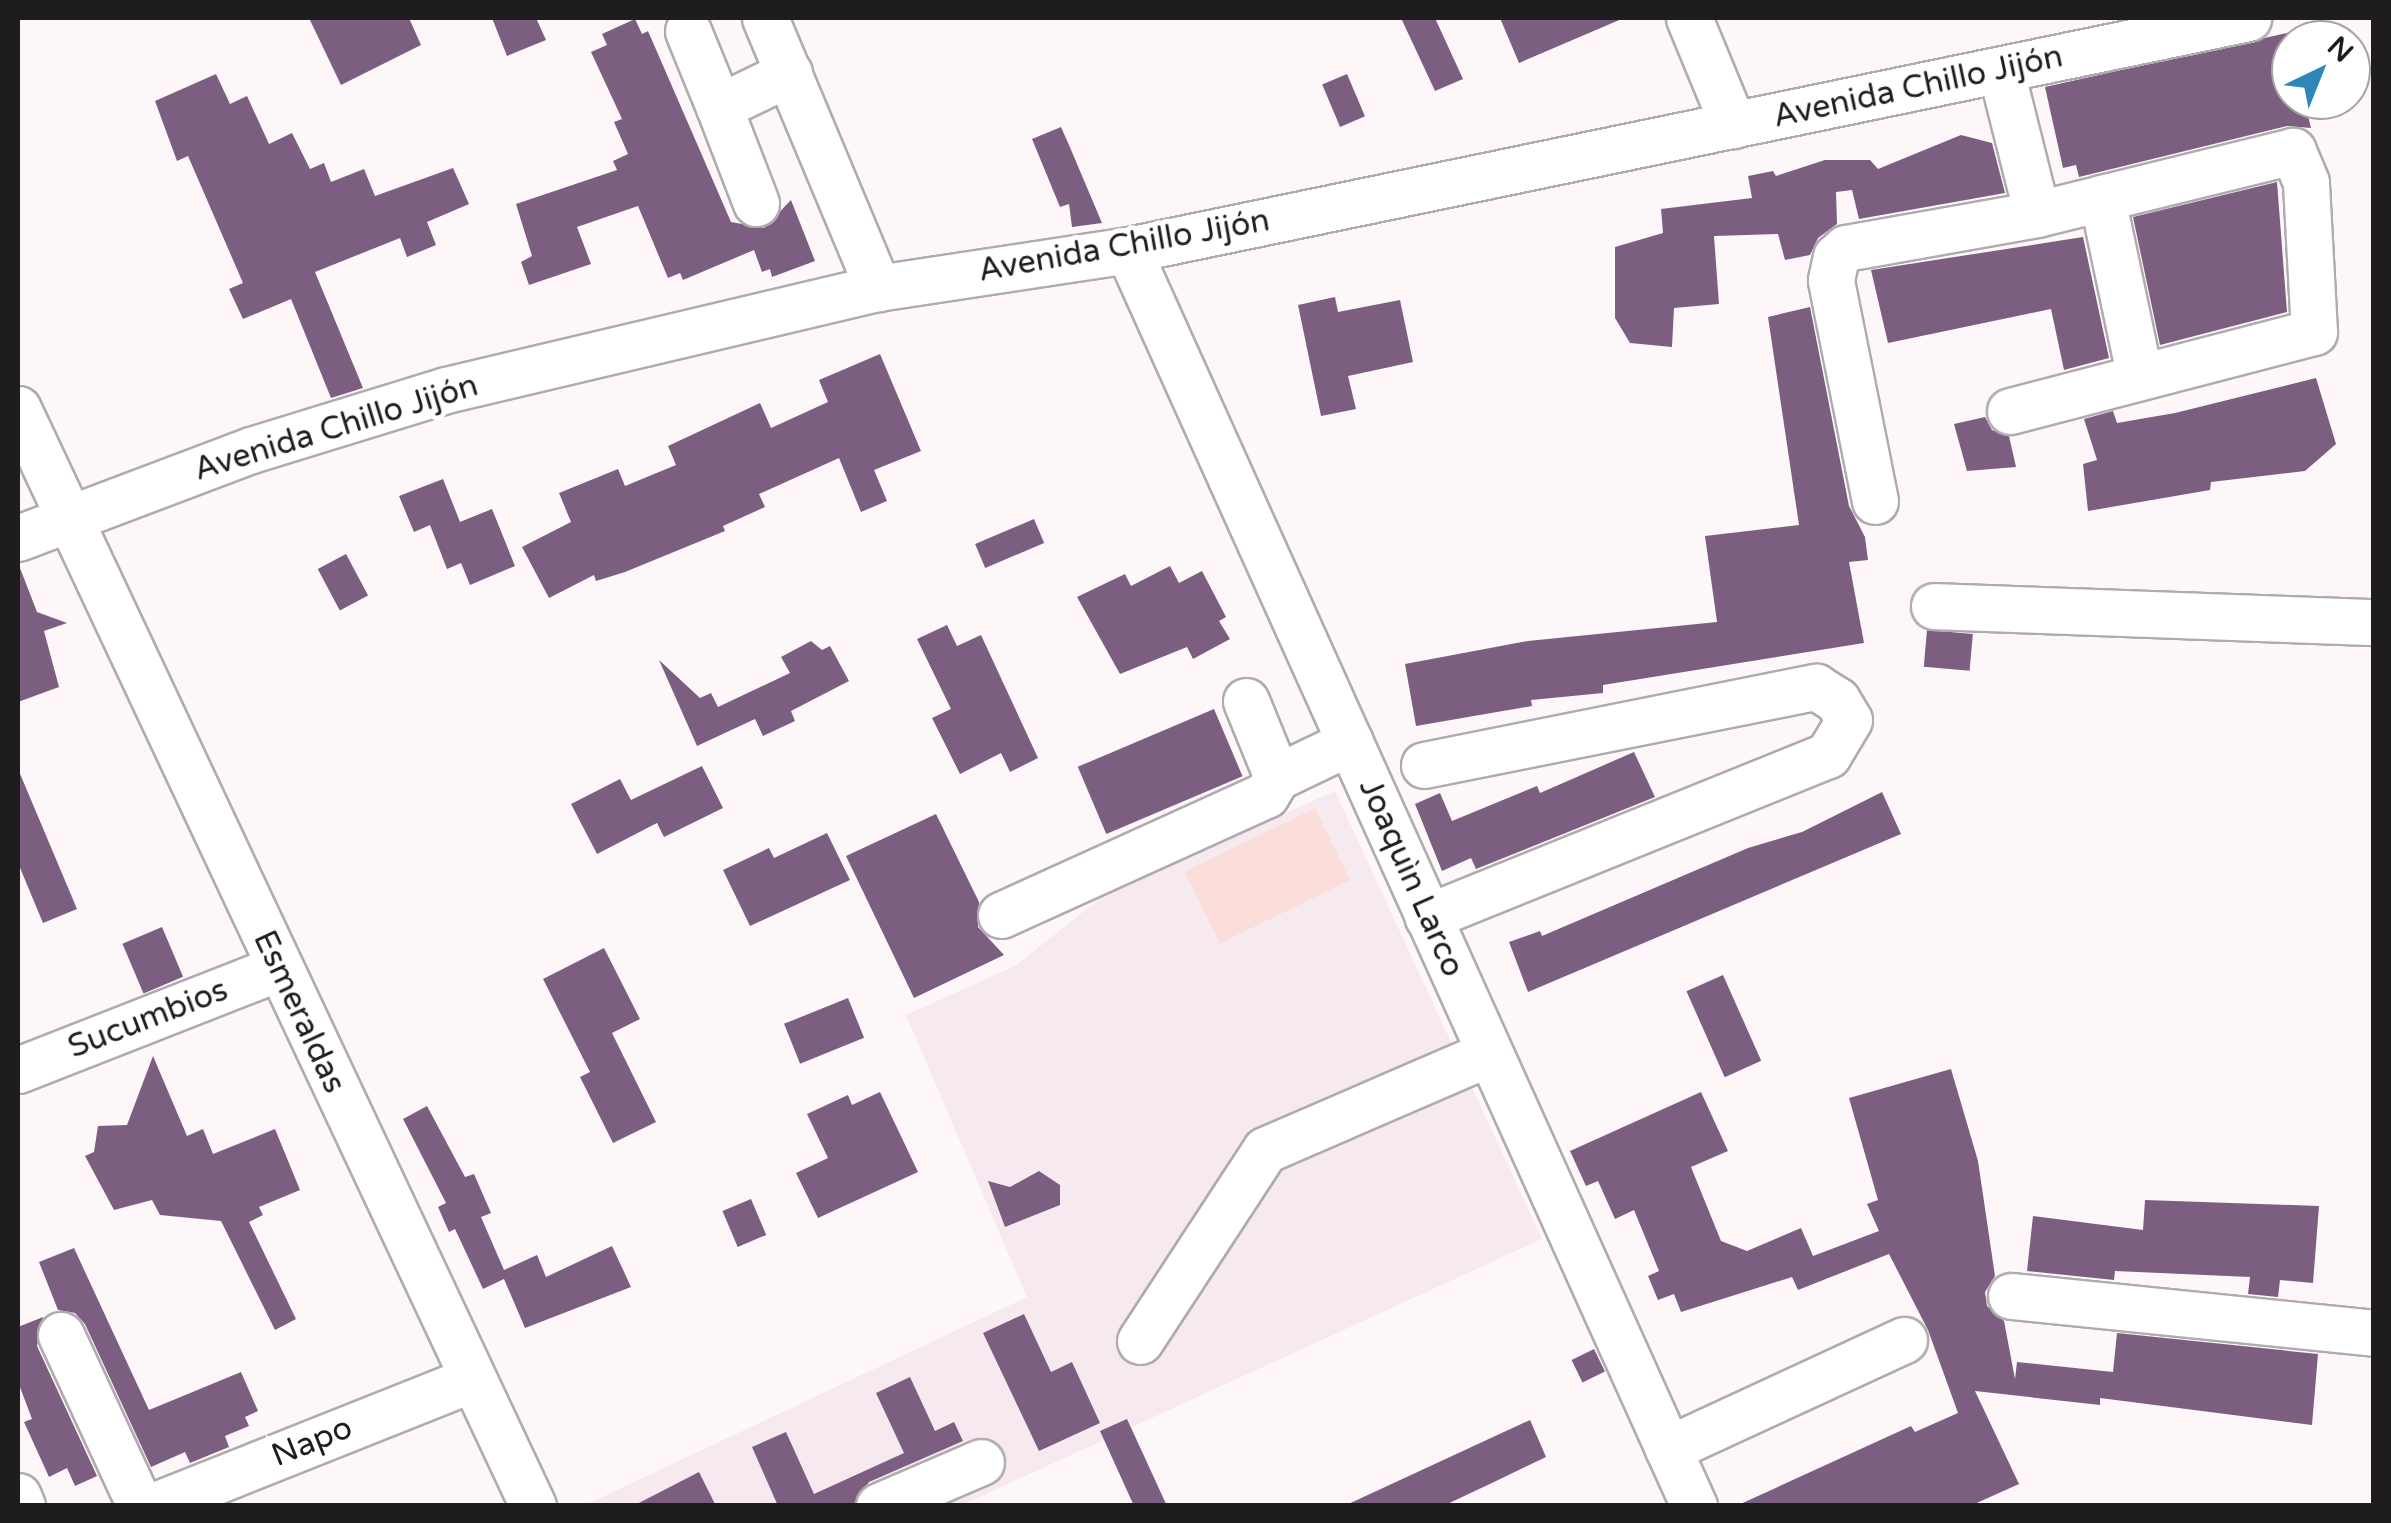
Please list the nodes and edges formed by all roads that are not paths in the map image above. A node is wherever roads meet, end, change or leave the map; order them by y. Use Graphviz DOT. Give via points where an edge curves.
graph roads {
  1 [pos="766,18"];
  2 [pos="1689,18"];
  3 [pos="2248,18"];
  4 [pos="688,31"];
  5 [pos="2001,70"];
  6 [pos="789,73"];
  7 [pos="718,107"];
  8 [pos="1733,125"];
  9 [pos="2102,198"];
  10 [pos="756,203"];
  11 [pos="2037,214"];
  12 [pos="1128,250"];
  13 [pos="878,288"];
  14 [pos="2139,374"];
  15 [pos="18,409"];
  16 [pos="2010,411"];
  17 [pos="1874,501"];
  18 [pos="66,517"];
  19 [pos="18,538"];
  20 [pos="1934,606"];
  21 [pos="2374,622"];
  22 [pos="1246,701"];
  23 [pos="1350,742"];
  24 [pos="1424,764"];
  25 [pos="1277,777"];
  26 [pos="1001,915"];
  27 [pos="1428,916"];
  28 [pos="278,968"];
  29 [pos="1489,1053"];
  30 [pos="18,1070"];
  31 [pos="2012,1296"];
  32 [pos="2374,1334"];
  33 [pos="60,1335"];
  34 [pos="1904,1340"];
  35 [pos="1140,1341"];
  36 [pos="472,1379"];
  37 [pos="1668,1449"];
  38 [pos="981,1462"];
  39 [pos="18,1496"];
  40 [pos="22,1506"];
  41 [pos="140,1506"];
  42 [pos="152,1506"];
  43 [pos="533,1506"];
  44 [pos="879,1506"];
  45 [pos="1694,1506"];
  1 -- 6 [label="street"];
  2 -- 8 [label="street"];
  3 -- 5 [label="street, Avenida Chillo Jijón"];
  4 -- 7 [label="street"];
  5 -- 8 [label="street, Avenida Chillo Jijón"];
  5 -- 11 [label="street"];
  6 -- 7 [label="street"];
  6 -- 13 [label="street"];
  7 -- 10 [label="street"];
  8 -- 12 [label="street, Avenida Chillo Jijón"];
  9 -- 11 [label="street"];
  9 -- 14 [label="street"];
  9 -- 14 [label="street" via="2293,151 2306,182 2314,332"];
  11 -- 17 [label="street" via="1846,248 1836,257 1831,280"];
  12 -- 13 [label="street, Avenida Chillo Jijón"];
  12 -- 23 [label="street, Joaquìn Larco"];
  13 -- 18 [label="street, Avenida Chillo Jijón" via="446,390"];
  14 -- 16 [label="street"];
  15 -- 18 [label="street, Esmeraldas"];
  18 -- 19 [label="street, Avenida Chillo Jijón"];
  18 -- 28 [label="street, Esmeraldas"];
  20 -- 21 [label="street"];
  22 -- 25 [label="street"];
  23 -- 25 [label="street"];
  23 -- 27 [label="street, Joaquìn Larco"];
  24 -- 27 [label="street" via="1816,687 1838,700 1849,720 1828,755"];
  25 -- 26 [label="street" via="1266,795"];
  27 -- 29 [label="street, Joaquìn Larco"];
  28 -- 30 [label="street, Sucumbios"];
  28 -- 36 [label="street, Esmeraldas"];
  29 -- 35 [label="street" via="1265,1150"];
  29 -- 37 [label="street, Joaquìn Larco"];
  31 -- 32 [label="street"];
  33 -- 41 [label="street"];
  34 -- 37 [label="street"];
  36 -- 42 [label="street, Napo"];
  36 -- 43 [label="street, Esmeraldas"];
  37 -- 45 [label="street, Joaquìn Larco"];
  38 -- 44 [label="street"];
  39 -- 40 [label="street"];
}
